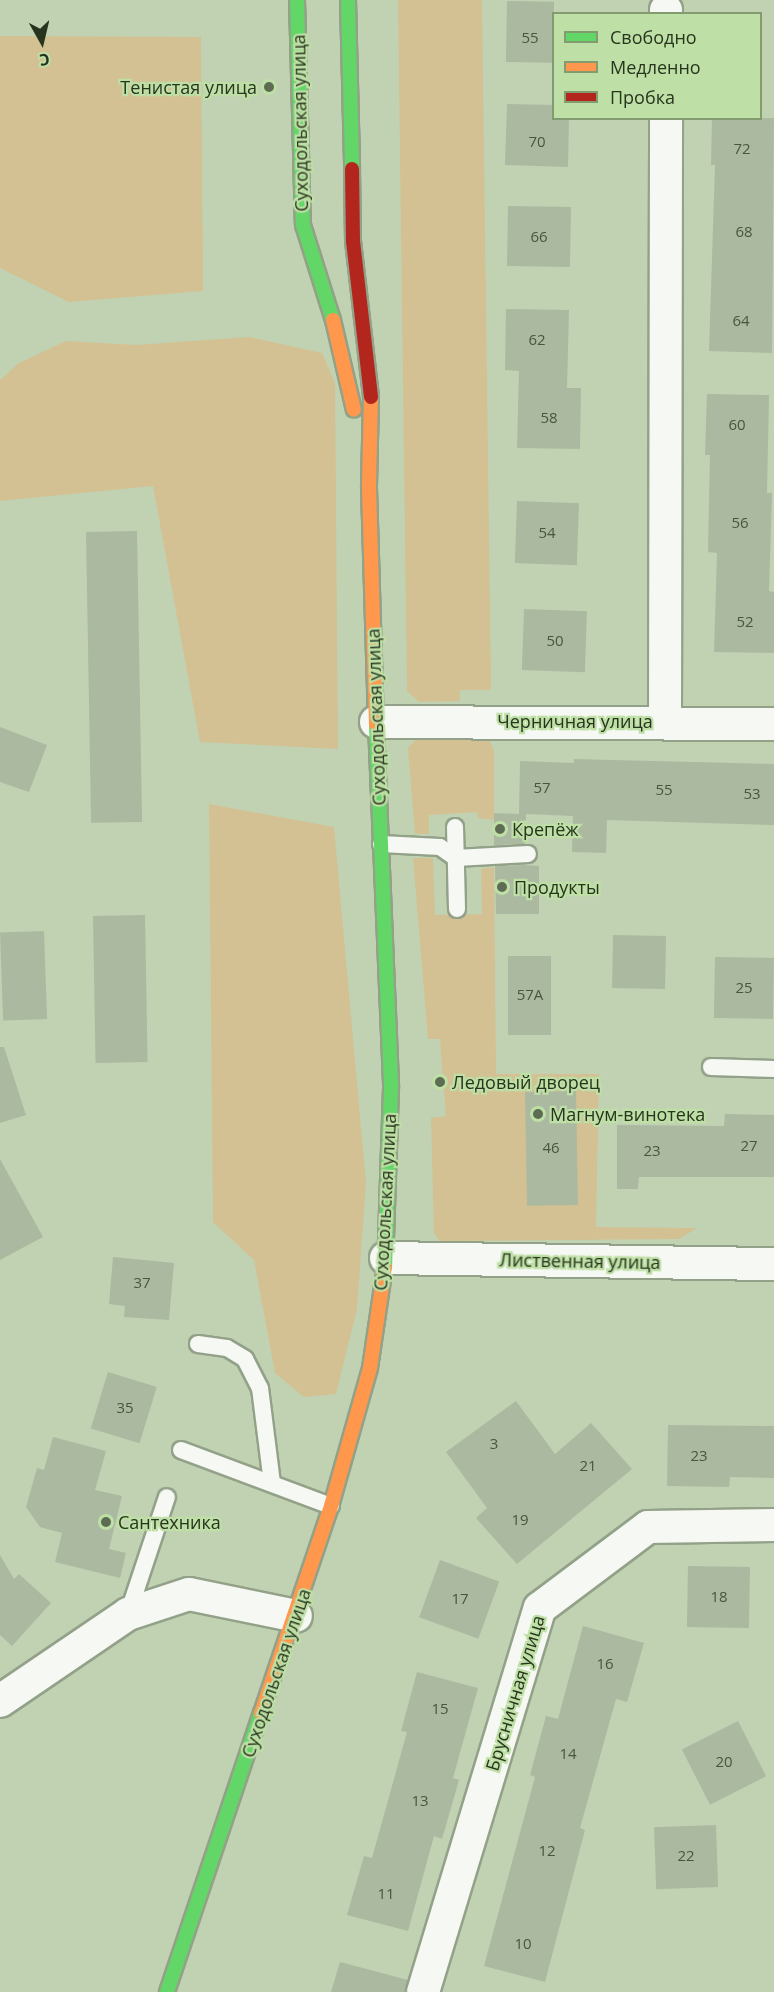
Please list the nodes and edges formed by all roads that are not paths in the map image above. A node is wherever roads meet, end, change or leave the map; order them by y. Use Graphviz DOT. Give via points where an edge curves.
graph roads {
  1 [pos="297,0"];
  2 [pos="348,0"];
  3 [pos="666,120"];
  4 [pos="369,488"];
  5 [pos="665,720"];
  6 [pos="376,722"];
  7 [pos="774,724"];
  8 [pos="455,827"];
  9 [pos="381,844"];
  10 [pos="528,854"];
  11 [pos="456,858"];
  12 [pos="457,909"];
  13 [pos="711,1067"];
  14 [pos="774,1069"];
  15 [pos="386,1258"];
  16 [pos="774,1264"];
  17 [pos="198,1344"];
  18 [pos="181,1450"];
  19 [pos="272,1483"];
  20 [pos="168,1497"];
  21 [pos="331,1506"];
  22 [pos="774,1525"];
  23 [pos="128,1614"];
  24 [pos="296,1616"];
  25 [pos="0,1701"];
  26 [pos="167,1992"];
  27 [pos="423,1992"];
  1 -- 4 [label="main road, Суходольская улица" via="303,225 345,359"];
  2 -- 4 [label="main road, Суходольская улица" via="353,241 369,359"];
  3 -- 5 [label="street"];
  4 -- 6 [label="main road, Суходольская улица"];
  5 -- 6 [label="street, Черничная улица"];
  5 -- 7 [label="street, Черничная улица"];
  6 -- 9 [label="main road, Суходольская улица"];
  8 -- 11 [label="lane"];
  9 -- 11 [label="lane" via="440,847"];
  9 -- 15 [label="main road, Суходольская улица" via="391,1088"];
  10 -- 11 [label="lane"];
  11 -- 12 [label="lane"];
  13 -- 14 [label="lane"];
  15 -- 16 [label="street, Лиственная улица"];
  15 -- 21 [label="main road, Суходольская улица" via="370,1368"];
  17 -- 19 [label="lane" via="227,1348 245,1359 260,1388"];
  18 -- 19 [label="lane"];
  19 -- 21 [label="lane"];
  20 -- 23 [label="lane"];
  21 -- 24 [label="main road, Суходольская улица"];
  22 -- 27 [label="street, Брусничная улица" via="648,1527 540,1608"];
  23 -- 24 [label="street" via="189,1594"];
  23 -- 25 [label="street"];
  24 -- 26 [label="main road, Суходольская улица"];
}
